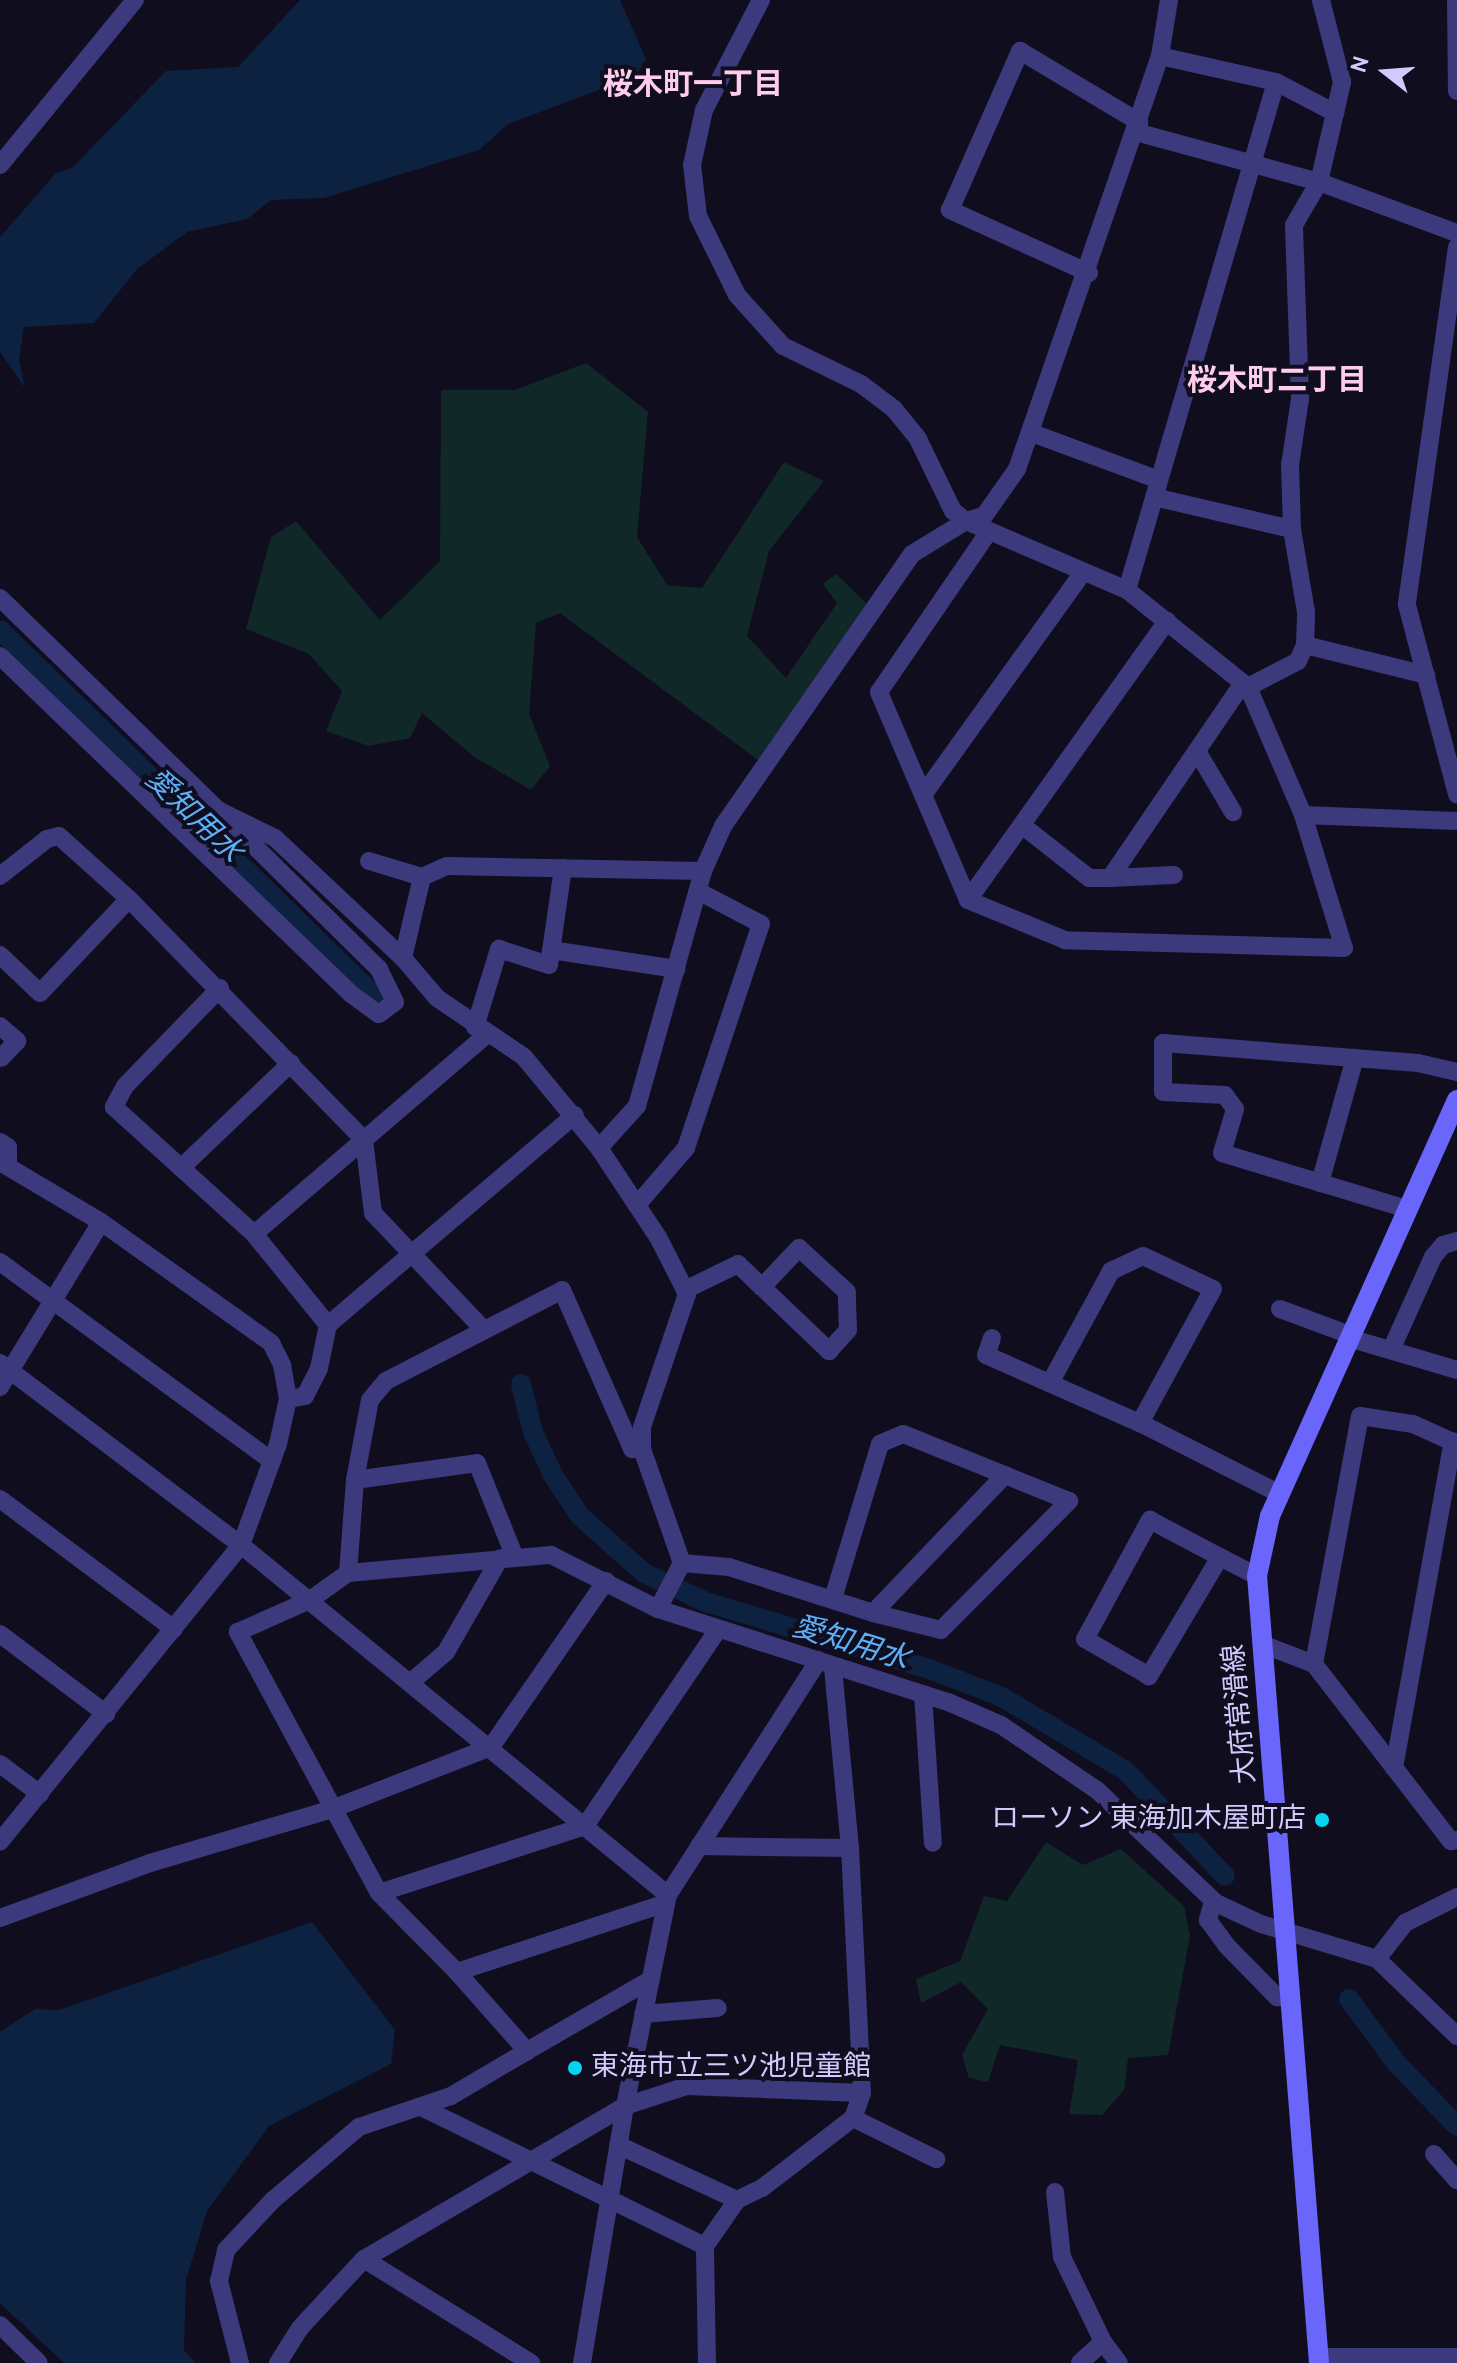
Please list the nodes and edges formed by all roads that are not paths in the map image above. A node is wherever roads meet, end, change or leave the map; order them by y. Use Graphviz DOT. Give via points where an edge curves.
graph roads {
  1 [pos="135,0"];
  2 [pos="761,0"];
  3 [pos="1169,0"];
  4 [pos="1321,0"];
  5 [pos="1456,0"];
  6 [pos="1160,56"];
  7 [pos="1276,82"];
  8 [pos="1457,91"];
  9 [pos="1335,113"];
  10 [pos="1138,127"];
  11 [pos="1249,163"];
  12 [pos="0,165"];
  13 [pos="1319,182"];
  14 [pos="1457,233"];
  15 [pos="1457,247"];
  16 [pos="1089,273"];
  17 [pos="1032,433"];
  18 [pos="1156,488"];
  19 [pos="966,521"];
  20 [pos="1292,529"];
  21 [pos="988,533"];
  22 [pos="1083,572"];
  23 [pos="1127,590"];
  24 [pos="0,598"];
  25 [pos="1167,621"];
  26 [pos="1305,645"];
  27 [pos="0,656"];
  28 [pos="1426,675"];
  29 [pos="1246,685"];
  30 [pos="1197,751"];
  31 [pos="1457,794"];
  32 [pos="923,795"];
  33 [pos="218,810"];
  34 [pos="1233,812"];
  35 [pos="1303,815"];
  36 [pos="1457,821"];
  37 [pos="1023,826"];
  38 [pos="369,861"];
  39 [pos="563,868"];
  40 [pos="703,871"];
  41 [pos="1174,875"];
  42 [pos="0,876"];
  43 [pos="422,877"];
  44 [pos="1110,878"];
  45 [pos="698,891"];
  46 [pos="129,899"];
  47 [pos="968,900"];
  48 [pos="551,950"];
  49 [pos="0,955"];
  50 [pos="403,958"];
  51 [pos="677,969"];
  52 [pos="220,988"];
  53 [pos="0,1026"];
  54 [pos="481,1031"];
  55 [pos="1,1058"];
  56 [pos="1355,1058"];
  57 [pos="291,1063"];
  58 [pos="1457,1072"];
  59 [pos="1457,1100"];
  60 [pos="575,1115"];
  61 [pos="364,1140"];
  62 [pos="0,1142"];
  63 [pos="599,1148"];
  64 [pos="4,1164"];
  65 [pos="181,1168"];
  66 [pos="1320,1183"];
  67 [pos="637,1205"];
  68 [pos="1407,1209"];
  69 [pos="101,1222"];
  70 [pos="254,1234"];
  71 [pos="1457,1241"];
  72 [pos="410,1258"];
  73 [pos="0,1262"];
  74 [pos="762,1287"];
  75 [pos="685,1290"];
  76 [pos="54,1298"];
  77 [pos="1280,1309"];
  78 [pos="328,1325"];
  79 [pos="482,1328"];
  80 [pos="1350,1336"];
  81 [pos="992,1338"];
  82 [pos="1391,1350"];
  83 [pos="5,1366"];
  84 [pos="1457,1370"];
  85 [pos="1050,1383"];
  86 [pos="0,1387"];
  87 [pos="288,1399"];
  88 [pos="1140,1423"];
  89 [pos="1455,1443"];
  90 [pos="642,1449"];
  91 [pos="272,1461"];
  92 [pos="1005,1475"];
  93 [pos="355,1480"];
  94 [pos="1280,1494"];
  95 [pos="0,1499"];
  96 [pos="241,1545"];
  97 [pos="507,1557"];
  98 [pos="1220,1557"];
  99 [pos="679,1567"];
  100 [pos="348,1573"];
  101 [pos="1257,1576"];
  102 [pos="606,1581"];
  103 [pos="833,1599"];
  104 [pos="310,1600"];
  105 [pos="662,1603"];
  106 [pos="873,1613"];
  107 [pos="174,1629"];
  108 [pos="717,1631"];
  109 [pos="0,1634"];
  110 [pos="1262,1644"];
  111 [pos="826,1663"];
  112 [pos="1314,1664"];
  113 [pos="411,1682"];
  114 [pos="923,1694"];
  115 [pos="106,1714"];
  116 [pos="491,1747"];
  117 [pos="0,1764"];
  118 [pos="1394,1768"];
  119 [pos="40,1794"];
  120 [pos="332,1809"];
  121 [pos="585,1826"];
  122 [pos="1457,1840"];
  123 [pos="0,1842"];
  124 [pos="933,1843"];
  125 [pos="699,1846"];
  126 [pos="850,1848"];
  127 [pos="379,1893"];
  128 [pos="1457,1897"];
  129 [pos="667,1899"];
  130 [pos="1213,1901"];
  131 [pos="0,1918"];
  132 [pos="1283,1929"];
  133 [pos="1377,1959"];
  134 [pos="457,1972"];
  135 [pos="650,1980"];
  136 [pos="1290,1998"];
  137 [pos="718,2008"];
  138 [pos="643,2014"];
  139 [pos="1457,2036"];
  140 [pos="527,2051"];
  141 [pos="862,2093"];
  142 [pos="625,2106"];
  143 [pos="421,2107"];
  144 [pos="853,2118"];
  145 [pos="618,2145"];
  146 [pos="1434,2154"];
  147 [pos="533,2157"];
  148 [pos="936,2159"];
  149 [pos="1457,2180"];
  150 [pos="1055,2192"];
  151 [pos="608,2200"];
  152 [pos="737,2200"];
  153 [pos="705,2246"];
  154 [pos="364,2259"];
  155 [pos="0,2325"];
  156 [pos="1103,2342"];
  157 [pos="1448,2359"];
  158 [pos="1319,2360"];
  159 [pos="283,2361"];
  160 [pos="39,2363"];
  161 [pos="240,2363"];
  162 [pos="531,2363"];
  163 [pos="582,2363"];
  164 [pos="707,2363"];
  165 [pos="1080,2363"];
  166 [pos="1119,2363"];
  1 -- 12 [label="street"];
  2 -- 19 [label="street" via="695,138 692,189 703,230 760,327 794,353 861,384 894,409 918,439 953,511"];
  3 -- 6 [label="street"];
  4 -- 9 [label="street" via="1342,82"];
  5 -- 8 [label="street"];
  6 -- 7 [label="street"];
  6 -- 10 [label="street"];
  7 -- 9 [label="street"];
  7 -- 11 [label="street"];
  9 -- 13 [label="street"];
  10 -- 11 [label="street"];
  10 -- 16 [label="street"];
  10 -- 16 [label="street" via="1020,51 950,210"];
  11 -- 13 [label="street"];
  11 -- 18 [label="street"];
  13 -- 14 [label="street"];
  13 -- 20 [label="street" via="1294,225 1300,399 1290,465"];
  15 -- 28 [label="street" via="1407,605"];
  16 -- 17 [label="street"];
  17 -- 18 [label="street"];
  17 -- 19 [label="street" via="1017,469 984,516"];
  18 -- 20 [label="street"];
  18 -- 23 [label="street"];
  19 -- 21 [label="street"];
  19 -- 40 [label="street" via="912,554 723,826"];
  20 -- 26 [label="street" via="1306,612"];
  21 -- 22 [label="street"];
  21 -- 32 [label="street" via="879,692"];
  22 -- 23 [label="street"];
  22 -- 32 [label="street"];
  23 -- 25 [label="street"];
  24 -- 33 [label="street"];
  25 -- 29 [label="street"];
  25 -- 37 [label="street"];
  26 -- 28 [label="street"];
  26 -- 29 [label="street" via="1298,661"];
  27 -- 33 [label="street" via="351,994 379,1014 395,1002 379,969"];
  28 -- 31 [label="street"];
  29 -- 30 [label="street"];
  29 -- 35 [label="street"];
  30 -- 34 [label="street"];
  30 -- 44 [label="street"];
  32 -- 47 [label="street"];
  33 -- 50 [label="street" via="275,838"];
  35 -- 36 [label="street"];
  35 -- 47 [label="street" via="1344,948 1065,940"];
  37 -- 44 [label="street" via="1089,878"];
  37 -- 47 [label="street"];
  38 -- 43 [label="street"];
  39 -- 40 [label="street"];
  39 -- 43 [label="street" via="447,866"];
  39 -- 48 [label="street"];
  40 -- 45 [label="street"];
  41 -- 44 [label="street"];
  42 -- 46 [label="street" via="47,839 59,836"];
  43 -- 50 [label="street"];
  45 -- 51 [label="street"];
  45 -- 67 [label="street" via="761,924 686,1148"];
  46 -- 49 [label="street" via="40,993"];
  46 -- 52 [label="street"];
  48 -- 51 [label="street"];
  48 -- 54 [label="street" via="549,965 499,949"];
  50 -- 54 [label="street" via="437,998"];
  51 -- 63 [label="street" via="637,1106"];
  52 -- 57 [label="street"];
  52 -- 65 [label="street" via="125,1086 114,1107"];
  53 -- 55 [label="street" via="17,1041"];
  54 -- 60 [label="street" via="524,1057"];
  54 -- 61 [label="street"];
  56 -- 58 [label="street"];
  56 -- 66 [label="street"];
  56 -- 66 [label="street" via="1163,1043 1163,1092 1225,1095 1235,1109 1222,1153"];
  57 -- 61 [label="street"];
  57 -- 65 [label="street"];
  59 -- 68 [label="main road, 大府常滑線"];
  60 -- 63 [label="street"];
  60 -- 72 [label="street"];
  61 -- 70 [label="street"];
  61 -- 72 [label="street" via="373,1213"];
  62 -- 64 [label="street" via="8,1147"];
  63 -- 67 [label="street"];
  64 -- 69 [label="street"];
  65 -- 70 [label="street"];
  66 -- 68 [label="street"];
  67 -- 75 [label="street"];
  68 -- 80 [label="main road, 大府常滑線"];
  69 -- 76 [label="street"];
  69 -- 87 [label="street" via="271,1343 282,1365"];
  70 -- 78 [label="street"];
  71 -- 82 [label="street" via="1443,1245 1433,1257"];
  72 -- 78 [label="street"];
  72 -- 79 [label="street"];
  73 -- 76 [label="street"];
  74 -- 74 [label="street" via="829,1351 848,1330 847,1292 799,1248"];
  74 -- 75 [label="street" via="738,1264"];
  75 -- 90 [label="street" via="681,1321 642,1427"];
  76 -- 83 [label="street"];
  76 -- 91 [label="street"];
  77 -- 80 [label="street"];
  78 -- 87 [label="street" via="319,1368 305,1396"];
  79 -- 90 [label="street" via="562,1290 632,1449"];
  79 -- 93 [label="street" via="386,1381 370,1400"];
  80 -- 82 [label="street"];
  80 -- 94 [label="main road, 大府常滑線"];
  81 -- 85 [label="street" via="986,1355"];
  82 -- 84 [label="street"];
  83 -- 86 [label="street"];
  83 -- 96 [label="street"];
  85 -- 88 [label="street"];
  85 -- 88 [label="street" via="1111,1271 1143,1256 1213,1289"];
  87 -- 91 [label="street"];
  88 -- 94 [label="street"];
  89 -- 112 [label="street" via="1413,1424 1360,1416"];
  89 -- 118 [label="street"];
  90 -- 99 [label="street"];
  91 -- 96 [label="street"];
  92 -- 103 [label="street" via="903,1434 880,1444"];
  92 -- 106 [label="street"];
  92 -- 106 [label="street" via="1069,1501 941,1630"];
  93 -- 97 [label="street" via="477,1463"];
  93 -- 100 [label="street"];
  94 -- 101 [label="main road, 大府常滑線"];
  95 -- 107 [label="street"];
  96 -- 104 [label="street"];
  96 -- 107 [label="street"];
  97 -- 100 [label="street"];
  97 -- 102 [label="street" via="551,1555"];
  97 -- 113 [label="street" via="446,1652"];
  98 -- 98 [label="street" via="1150,1520 1085,1639 1149,1676"];
  98 -- 101 [label="street"];
  99 -- 103 [label="street" via="729,1567"];
  99 -- 105 [label="street"];
  100 -- 104 [label="street"];
  101 -- 110 [label="main road, 大府常滑線"];
  102 -- 105 [label="street"];
  102 -- 116 [label="street"];
  103 -- 106 [label="street"];
  104 -- 113 [label="street"];
  104 -- 120 [label="street" via="238,1632"];
  105 -- 108 [label="street"];
  107 -- 115 [label="street"];
  108 -- 111 [label="street"];
  108 -- 121 [label="street"];
  109 -- 115 [label="street"];
  110 -- 112 [label="street"];
  110 -- 132 [label="main road, 大府常滑線" via="1281,1838"];
  111 -- 114 [label="street"];
  111 -- 125 [label="street"];
  111 -- 126 [label="street"];
  112 -- 118 [label="street"];
  113 -- 116 [label="street"];
  114 -- 124 [label="street"];
  114 -- 130 [label="street" via="1001,1725 1064,1764"];
  115 -- 119 [label="street"];
  116 -- 120 [label="street"];
  116 -- 121 [label="street"];
  117 -- 119 [label="street"];
  118 -- 122 [label="street" via="1451,1841"];
  119 -- 123 [label="street"];
  120 -- 127 [label="street"];
  120 -- 131 [label="street" via="150,1863"];
  121 -- 127 [label="street"];
  121 -- 129 [label="street"];
  125 -- 126 [label="street"];
  125 -- 129 [label="street"];
  126 -- 141 [label="street"];
  127 -- 134 [label="street"];
  128 -- 133 [label="street" via="1405,1923"];
  129 -- 134 [label="street"];
  129 -- 135 [label="street"];
  130 -- 132 [label="street"];
  130 -- 136 [label="street" via="1208,1920 1226,1945 1277,1997"];
  132 -- 133 [label="street"];
  132 -- 136 [label="main road, 大府常滑線"];
  133 -- 139 [label="street"];
  134 -- 140 [label="street"];
  135 -- 138 [label="street"];
  135 -- 140 [label="street"];
  136 -- 158 [label="main road, 大府常滑線"];
  137 -- 138 [label="street"];
  138 -- 142 [label="street"];
  140 -- 143 [label="street" via="451,2096"];
  141 -- 142 [label="street" via="687,2086"];
  141 -- 144 [label="street"];
  142 -- 145 [label="street"];
  142 -- 147 [label="street"];
  143 -- 147 [label="street"];
  143 -- 161 [label="street" via="359,2127 273,2200 226,2250 219,2281"];
  144 -- 148 [label="street"];
  144 -- 152 [label="street" via="762,2188"];
  145 -- 151 [label="street"];
  145 -- 152 [label="street"];
  146 -- 149 [label="street"];
  147 -- 151 [label="street"];
  147 -- 154 [label="street"];
  150 -- 156 [label="street" via="1062,2257"];
  151 -- 153 [label="street"];
  151 -- 163 [label="street"];
  152 -- 153 [label="street"];
  153 -- 164 [label="street" via="710,2303 702,2334"];
  154 -- 159 [label="street"];
  154 -- 162 [label="street"];
  155 -- 160 [label="street"];
  156 -- 165 [label="street"];
  156 -- 166 [label="street"];
  157 -- 158 [label="street"];
}
